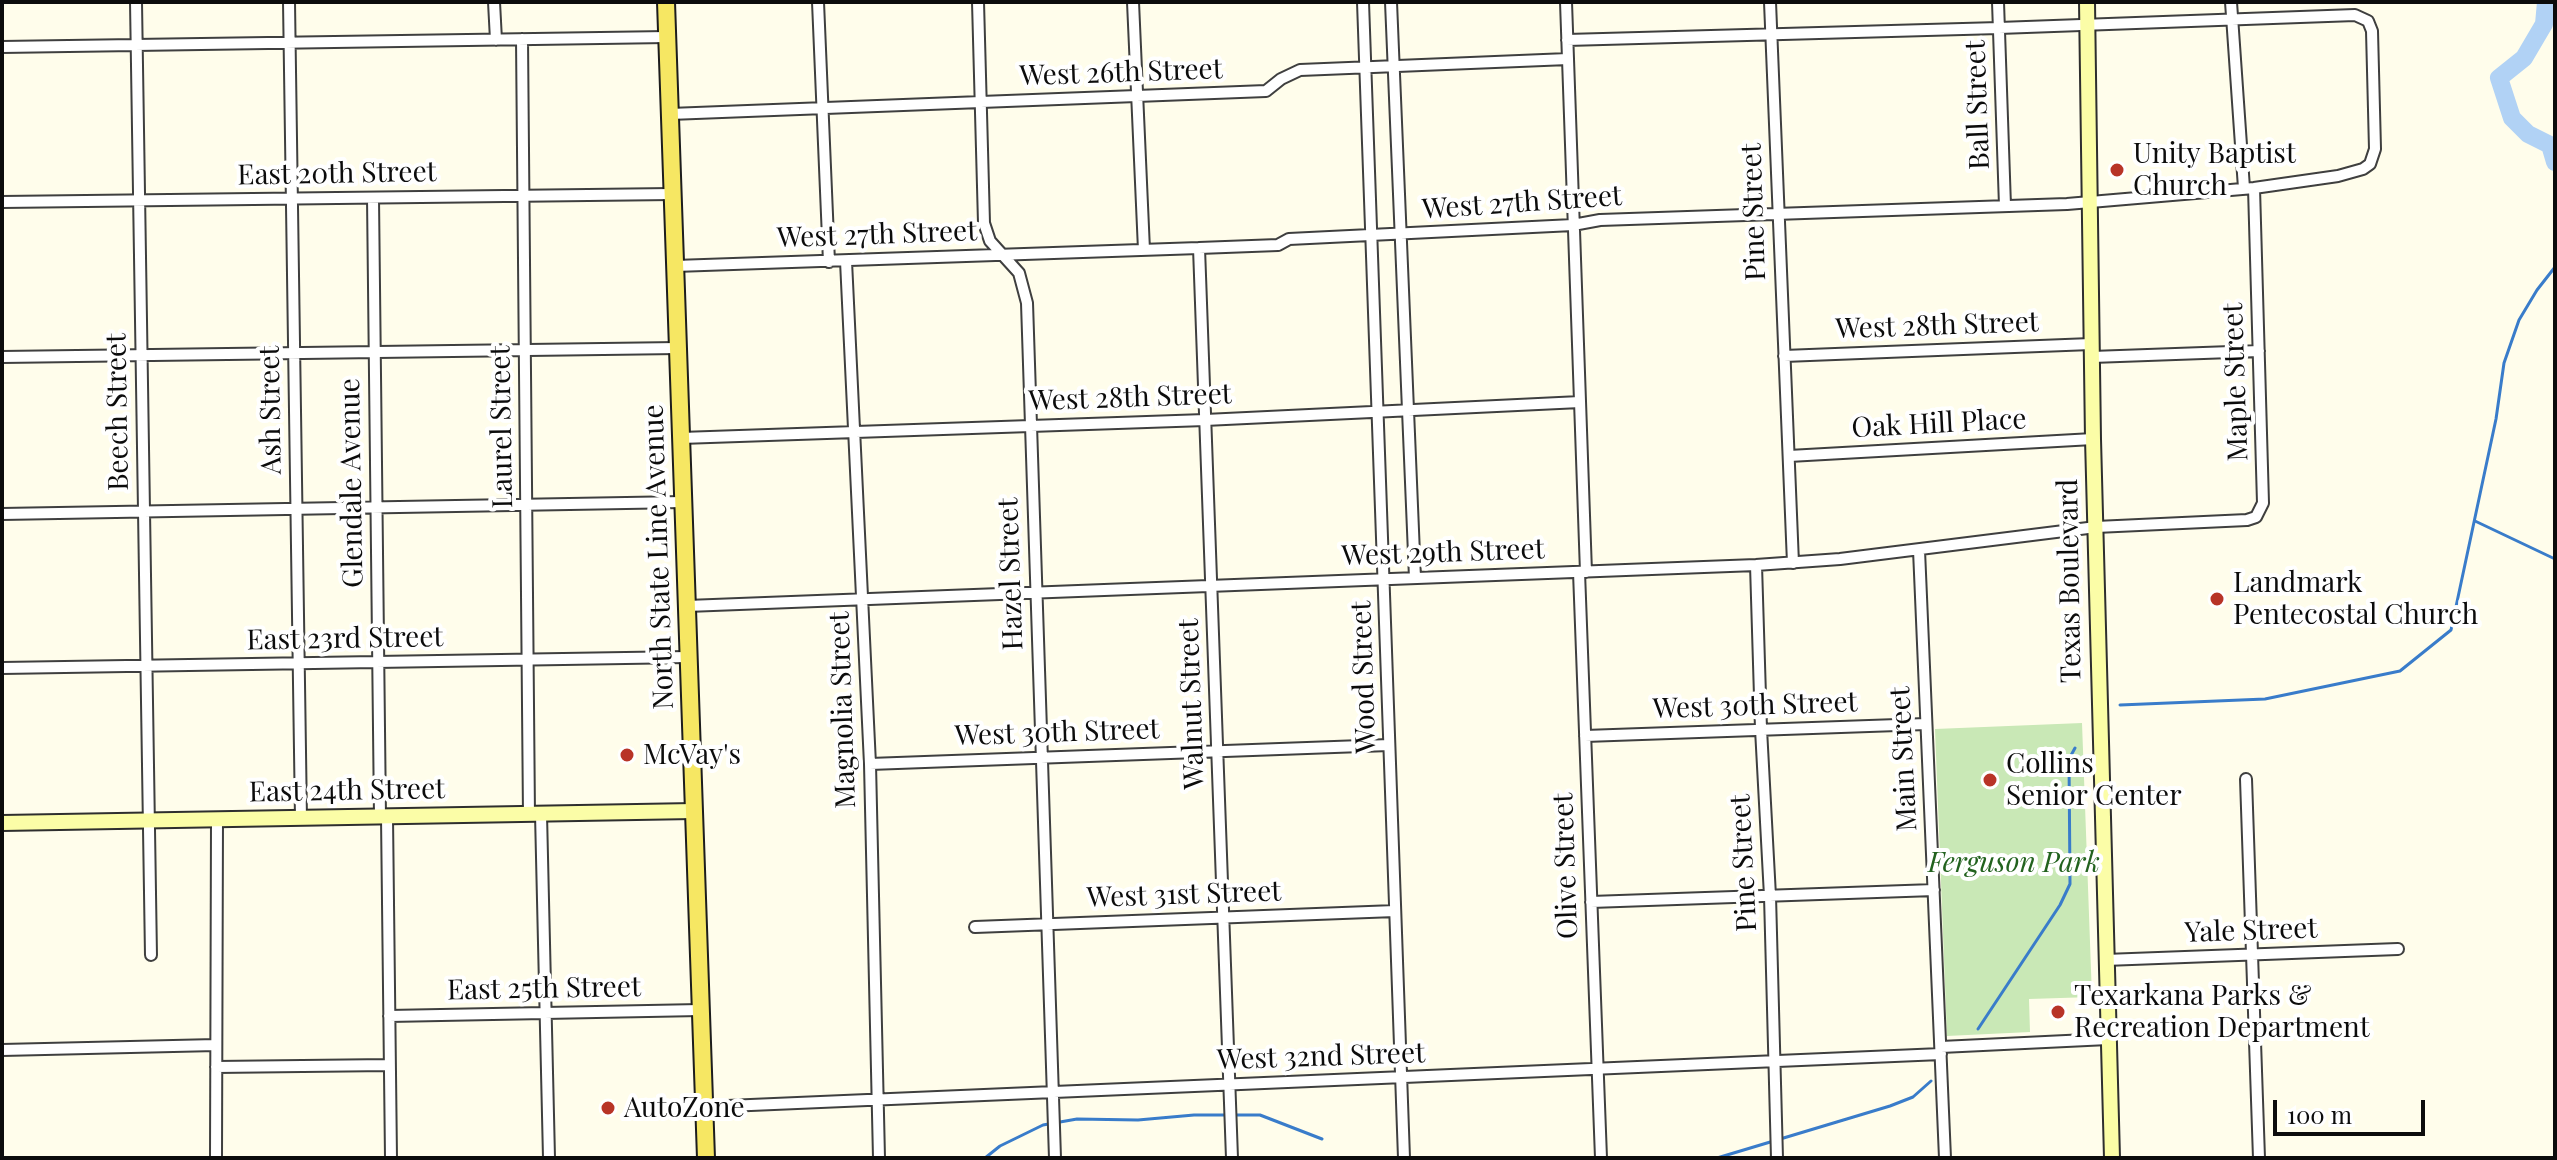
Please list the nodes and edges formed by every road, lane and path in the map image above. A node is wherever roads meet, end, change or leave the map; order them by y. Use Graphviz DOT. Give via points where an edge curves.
graph roads {
  1 [pos="136,2"];
  2 [pos="289,2"];
  3 [pos="494,2"];
  4 [pos="666,2"];
  5 [pos="818,2"];
  6 [pos="978,2"];
  7 [pos="1133,2"];
  8 [pos="1363,2"];
  9 [pos="1391,2"];
  10 [pos="1566,2"];
  11 [pos="1770,2"];
  12 [pos="1998,2"];
  13 [pos="2087,2"];
  14 [pos="2231,2"];
  15 [pos="2231,19"];
  16 [pos="2088,25"];
  17 [pos="1999,28"];
  18 [pos="1771,35"];
  19 [pos="667,37"];
  20 [pos="522,39"];
  21 [pos="496,40"];
  22 [pos="1567,40"];
  23 [pos="289,43"];
  24 [pos="136,45"];
  25 [pos="2,47"];
  26 [pos="1568,59"];
  27 [pos="1394,65"];
  28 [pos="1366,66"];
  29 [pos="1138,97"];
  30 [pos="982,102"];
  31 [pos="822,108"];
  32 [pos="670,114"];
  33 [pos="2249,188"];
  34 [pos="672,194"];
  35 [pos="523,196"];
  36 [pos="373,198"];
  37 [pos="292,199"];
  38 [pos="139,201"];
  39 [pos="2,202"];
  40 [pos="2091,202"];
  41 [pos="2005,206"];
  42 [pos="1778,215"];
  43 [pos="1573,225"];
  44 [pos="1402,234"];
  45 [pos="1372,236"];
  46 [pos="1199,248"];
  47 [pos="1144,250"];
  48 [pos="1003,255"];
  49 [pos="846,261"];
  50 [pos="829,262"];
  51 [pos="675,266"];
  52 [pos="678,348"];
  53 [pos="525,350"];
  54 [pos="2092,351"];
  55 [pos="2259,351"];
  56 [pos="375,352"];
  57 [pos="294,353"];
  58 [pos="141,355"];
  59 [pos="1784,356"];
  60 [pos="2,357"];
  61 [pos="1580,402"];
  62 [pos="1406,409"];
  63 [pos="1379,411"];
  64 [pos="1205,420"];
  65 [pos="1030,426"];
  66 [pos="854,433"];
  67 [pos="681,438"];
  68 [pos="2093,439"];
  69 [pos="1789,456"];
  70 [pos="683,502"];
  71 [pos="526,505"];
  72 [pos="377,508"];
  73 [pos="296,509"];
  74 [pos="144,512"];
  75 [pos="2,514"];
  76 [pos="2200,521"];
  77 [pos="2096,527"];
  78 [pos="1919,550"];
  79 [pos="1793,563"];
  80 [pos="1756,565"];
  81 [pos="1582,572"];
  82 [pos="1415,578"];
  83 [pos="1385,579"];
  84 [pos="1212,586"];
  85 [pos="1035,593"];
  86 [pos="862,599"];
  87 [pos="687,606"];
  88 [pos="688,657"];
  89 [pos="528,660"];
  90 [pos="379,662"];
  91 [pos="299,663"];
  92 [pos="146,666"];
  93 [pos="2,668"];
  94 [pos="1926,724"];
  95 [pos="1761,729"];
  96 [pos="1585,736"];
  97 [pos="1389,745"];
  98 [pos="1218,751"];
  99 [pos="1042,758"];
  100 [pos="870,764"];
  101 [pos="2246,779"];
  102 [pos="694,811"];
  103 [pos="535,814"];
  104 [pos="384,817"];
  105 [pos="301,818"];
  106 [pos="217,819"];
  107 [pos="149,821"];
  108 [pos="2,823"];
  109 [pos="1934,890"];
  110 [pos="1770,896"];
  111 [pos="1591,902"];
  112 [pos="1395,911"];
  113 [pos="1223,917"];
  114 [pos="1047,925"];
  115 [pos="975,927"];
  116 [pos="2398,949"];
  117 [pos="151,955"];
  118 [pos="2251,955"];
  119 [pos="2105,960"];
  120 [pos="700,1010"];
  121 [pos="545,1013"];
  122 [pos="389,1016"];
  123 [pos="2108,1039"];
  124 [pos="216,1045"];
  125 [pos="2,1050"];
  126 [pos="1941,1051"];
  127 [pos="1774,1061"];
  128 [pos="389,1065"];
  129 [pos="216,1067"];
  130 [pos="1598,1069"];
  131 [pos="1400,1077"];
  132 [pos="1230,1085"];
  133 [pos="1053,1092"];
  134 [pos="877,1100"];
  135 [pos="704,1107"];
  136 [pos="1777,1153"];
  137 [pos="216,1158"];
  138 [pos="391,1158"];
  139 [pos="549,1158"];
  140 [pos="706,1158"];
  141 [pos="879,1158"];
  142 [pos="1055,1158"];
  143 [pos="1232,1158"];
  144 [pos="1404,1158"];
  145 [pos="1601,1158"];
  146 [pos="1945,1158"];
  147 [pos="2112,1158"];
  148 [pos="2259,1158"];
  1 -- 24 [label="street, Beech Street"];
  2 -- 23 [label="street, Ash Street"];
  3 -- 21 [label="street"];
  4 -- 19 [label="main road, North State Line Avenue"];
  5 -- 31 [label="street"];
  6 -- 30 [label="street, Hazel Street"];
  7 -- 29 [label="street"];
  8 -- 28 [label="street, Wood Street"];
  9 -- 27 [label="street"];
  10 -- 22 [label="street, Olive Street"];
  11 -- 18 [label="street, Pine Street"];
  12 -- 17 [label="street, Ball Street"];
  13 -- 16 [label="main road, Texas Boulevard"];
  14 -- 15 [label="street, Maple Street"];
  15 -- 16 [label="street"];
  15 -- 33 [label="street, Maple Street"];
  15 -- 33 [label="street, West 27th Street" via="2355,15 2368,21 2372,31 2375,149 2370,164 2338,176"];
  16 -- 17 [label="street"];
  16 -- 40 [label="main road, Texas Boulevard"];
  17 -- 18 [label="street"];
  17 -- 41 [label="street, Ball Street"];
  18 -- 22 [label="street"];
  18 -- 42 [label="street, Pine Street"];
  19 -- 20 [label="street"];
  19 -- 32 [label="main road, North State Line Avenue"];
  20 -- 21 [label="street"];
  20 -- 35 [label="street, Laurel Street"];
  21 -- 23 [label="street"];
  22 -- 26 [label="street, Olive Street"];
  23 -- 24 [label="street"];
  23 -- 37 [label="street, Ash Street"];
  24 -- 25 [label="street"];
  24 -- 38 [label="street, Beech Street"];
  26 -- 27 [label="street, West 26th Street"];
  26 -- 43 [label="street, Olive Street"];
  27 -- 28 [label="street, West 26th Street"];
  27 -- 44 [label="street"];
  28 -- 29 [label="street, West 26th Street" via="1300,70 1266,91"];
  28 -- 45 [label="street, Wood Street"];
  29 -- 30 [label="street, West 26th Street"];
  29 -- 47 [label="street"];
  30 -- 31 [label="street, West 26th Street"];
  30 -- 48 [label="street, Hazel Street" via="984,223 990,241"];
  31 -- 32 [label="street, West 26th Street"];
  31 -- 50 [label="street"];
  32 -- 34 [label="main road, North State Line Avenue"];
  33 -- 40 [label="street, West 27th Street"];
  33 -- 55 [label="street, Maple Street"];
  34 -- 35 [label="street, East 20th Street"];
  34 -- 51 [label="main road, North State Line Avenue"];
  35 -- 36 [label="street, East 20th Street"];
  35 -- 53 [label="street, Laurel Street"];
  36 -- 37 [label="street, East 20th Street"];
  36 -- 56 [label="street, Glendale Avenue"];
  37 -- 38 [label="street, East 20th Street"];
  37 -- 57 [label="street, Ash Street"];
  38 -- 39 [label="street, East 20th Street"];
  38 -- 58 [label="street, Beech Street"];
  40 -- 41 [label="street, West 27th Street"];
  40 -- 54 [label="main road, Texas Boulevard"];
  41 -- 42 [label="street, West 27th Street"];
  42 -- 43 [label="street, West 27th Street"];
  42 -- 59 [label="street, Pine Street"];
  43 -- 44 [label="street, West 27th Street"];
  43 -- 61 [label="street, Olive Street"];
  44 -- 45 [label="street, West 27th Street"];
  44 -- 62 [label="street"];
  45 -- 46 [label="street, West 27th Street"];
  45 -- 63 [label="street, Wood Street"];
  46 -- 47 [label="street, West 27th Street"];
  46 -- 64 [label="street, Walnut Street"];
  47 -- 48 [label="street, West 27th Street"];
  48 -- 49 [label="street, West 27th Street"];
  48 -- 65 [label="street, Hazel Street" via="1019,273 1027,303"];
  49 -- 50 [label="street, West 27th Street"];
  49 -- 66 [label="street, Magnolia Street"];
  50 -- 51 [label="street, West 27th Street"];
  51 -- 52 [label="main road, North State Line Avenue"];
  52 -- 53 [label="street"];
  52 -- 67 [label="main road, North State Line Avenue"];
  53 -- 56 [label="street"];
  53 -- 71 [label="street, Laurel Street"];
  54 -- 55 [label="street, West 28th Street"];
  54 -- 59 [label="street, West 28th Street"];
  54 -- 68 [label="main road, Texas Boulevard"];
  55 -- 76 [label="street, Maple Street" via="2261,511 2247,520"];
  56 -- 57 [label="street"];
  56 -- 72 [label="street, Glendale Avenue"];
  57 -- 58 [label="street"];
  57 -- 73 [label="street, Ash Street"];
  58 -- 60 [label="street"];
  58 -- 74 [label="street, Beech Street"];
  59 -- 69 [label="street, Pine Street"];
  61 -- 62 [label="street, West 28th Street"];
  61 -- 81 [label="street, Olive Street"];
  62 -- 63 [label="street, West 28th Street"];
  62 -- 82 [label="street"];
  63 -- 64 [label="street, West 28th Street"];
  63 -- 83 [label="street, Wood Street"];
  64 -- 65 [label="street, West 28th Street"];
  64 -- 84 [label="street, Walnut Street"];
  65 -- 66 [label="street, West 28th Street"];
  65 -- 85 [label="street, Hazel Street"];
  66 -- 67 [label="street, West 28th Street"];
  66 -- 86 [label="street, Magnolia Street"];
  67 -- 70 [label="main road, North State Line Avenue"];
  68 -- 69 [label="street, Oak Hill Place"];
  68 -- 77 [label="main road, Texas Boulevard"];
  69 -- 79 [label="street, Pine Street"];
  70 -- 71 [label="street"];
  70 -- 87 [label="main road, North State Line Avenue"];
  71 -- 72 [label="street"];
  71 -- 89 [label="street, Laurel Street"];
  72 -- 73 [label="street"];
  72 -- 90 [label="street, Glendale Avenue"];
  73 -- 74 [label="street"];
  73 -- 91 [label="street, Ash Street"];
  74 -- 75 [label="street"];
  74 -- 92 [label="street, Beech Street"];
  76 -- 77 [label="street, West 29th Street"];
  77 -- 78 [label="street, West 29th Street"];
  77 -- 119 [label="main road, Texas Boulevard"];
  78 -- 79 [label="street, West 29th Street"];
  78 -- 94 [label="street, Main Street"];
  79 -- 80 [label="street, West 29th Street"];
  80 -- 81 [label="street, West 29th Street"];
  80 -- 95 [label="street, Pine Street"];
  81 -- 82 [label="street, West 29th Street"];
  81 -- 96 [label="street, Olive Street"];
  82 -- 83 [label="street, West 29th Street"];
  83 -- 84 [label="street, West 29th Street"];
  83 -- 97 [label="street, Wood Street"];
  84 -- 85 [label="street, West 29th Street"];
  84 -- 98 [label="street, Walnut Street"];
  85 -- 86 [label="street, West 29th Street"];
  85 -- 99 [label="street, Hazel Street"];
  86 -- 87 [label="street, West 29th Street"];
  86 -- 100 [label="street, Magnolia Street"];
  87 -- 88 [label="main road, North State Line Avenue"];
  88 -- 89 [label="street, East 23rd Street"];
  88 -- 102 [label="main road, North State Line Avenue"];
  89 -- 90 [label="street, East 23rd Street"];
  89 -- 103 [label="street, Laurel Street"];
  90 -- 91 [label="street, East 23rd Street"];
  90 -- 104 [label="street, Glendale Avenue"];
  91 -- 92 [label="street, East 23rd Street"];
  91 -- 105 [label="street, Ash Street"];
  92 -- 93 [label="street, East 23rd Street"];
  92 -- 107 [label="street, Beech Street"];
  94 -- 95 [label="street, West 30th Street"];
  94 -- 109 [label="street, Main Street"];
  95 -- 96 [label="street, West 30th Street"];
  95 -- 110 [label="street, Pine Street"];
  96 -- 111 [label="street, Olive Street"];
  97 -- 98 [label="street, West 30th Street"];
  97 -- 112 [label="street, Wood Street"];
  98 -- 99 [label="street, West 30th Street"];
  98 -- 113 [label="street, Walnut Street"];
  99 -- 100 [label="street, West 30th Street"];
  99 -- 114 [label="street, Hazel Street"];
  100 -- 134 [label="street, Magnolia Street"];
  101 -- 118 [label="street"];
  102 -- 103 [label="main road, East 24th Street"];
  102 -- 120 [label="main road, North State Line Avenue"];
  103 -- 104 [label="main road, East 24th Street"];
  103 -- 121 [label="street, Laurel Street"];
  104 -- 105 [label="main road, East 24th Street"];
  104 -- 122 [label="street, Glendale Avenue"];
  105 -- 106 [label="main road, East 24th Street"];
  106 -- 107 [label="main road, East 24th Street"];
  106 -- 124 [label="street"];
  107 -- 108 [label="main road, East 24th Street"];
  107 -- 117 [label="street, Beech Street"];
  109 -- 110 [label="street"];
  109 -- 126 [label="street, Main Street"];
  110 -- 111 [label="street"];
  110 -- 127 [label="street, Pine Street"];
  111 -- 130 [label="street, Olive Street"];
  112 -- 113 [label="street, West 31st Street"];
  112 -- 131 [label="street, Wood Street"];
  113 -- 114 [label="street, West 31st Street"];
  113 -- 132 [label="street, Walnut Street"];
  114 -- 115 [label="street, West 31st Street"];
  114 -- 133 [label="street, Hazel Street"];
  116 -- 118 [label="street, Yale Street"];
  118 -- 119 [label="street, Yale Street"];
  118 -- 148 [label="street"];
  119 -- 123 [label="main road, Texas Boulevard"];
  120 -- 121 [label="street, East 25th Street"];
  120 -- 135 [label="main road, North State Line Avenue"];
  121 -- 122 [label="street, East 25th Street"];
  121 -- 139 [label="street, Laurel Street"];
  122 -- 128 [label="street, Glendale Avenue"];
  123 -- 126 [label="street, West 32nd Street"];
  123 -- 147 [label="main road, Texas Boulevard"];
  124 -- 125 [label="street"];
  124 -- 129 [label="street"];
  126 -- 127 [label="street, West 32nd Street"];
  126 -- 146 [label="street, Main Street"];
  127 -- 130 [label="street, West 32nd Street"];
  127 -- 136 [label="street, Pine Street"];
  128 -- 129 [label="street"];
  128 -- 138 [label="street, Glendale Avenue"];
  129 -- 137 [label="street"];
  130 -- 131 [label="street, West 32nd Street"];
  130 -- 145 [label="street, Olive Street"];
  131 -- 132 [label="street, West 32nd Street"];
  131 -- 144 [label="street, Wood Street"];
  132 -- 133 [label="street, West 32nd Street"];
  132 -- 143 [label="street, Walnut Street"];
  133 -- 134 [label="street, West 32nd Street"];
  133 -- 142 [label="street, Hazel Street"];
  134 -- 135 [label="street, West 32nd Street"];
  134 -- 141 [label="street, Magnolia Street"];
  135 -- 140 [label="main road, North State Line Avenue"];
}
